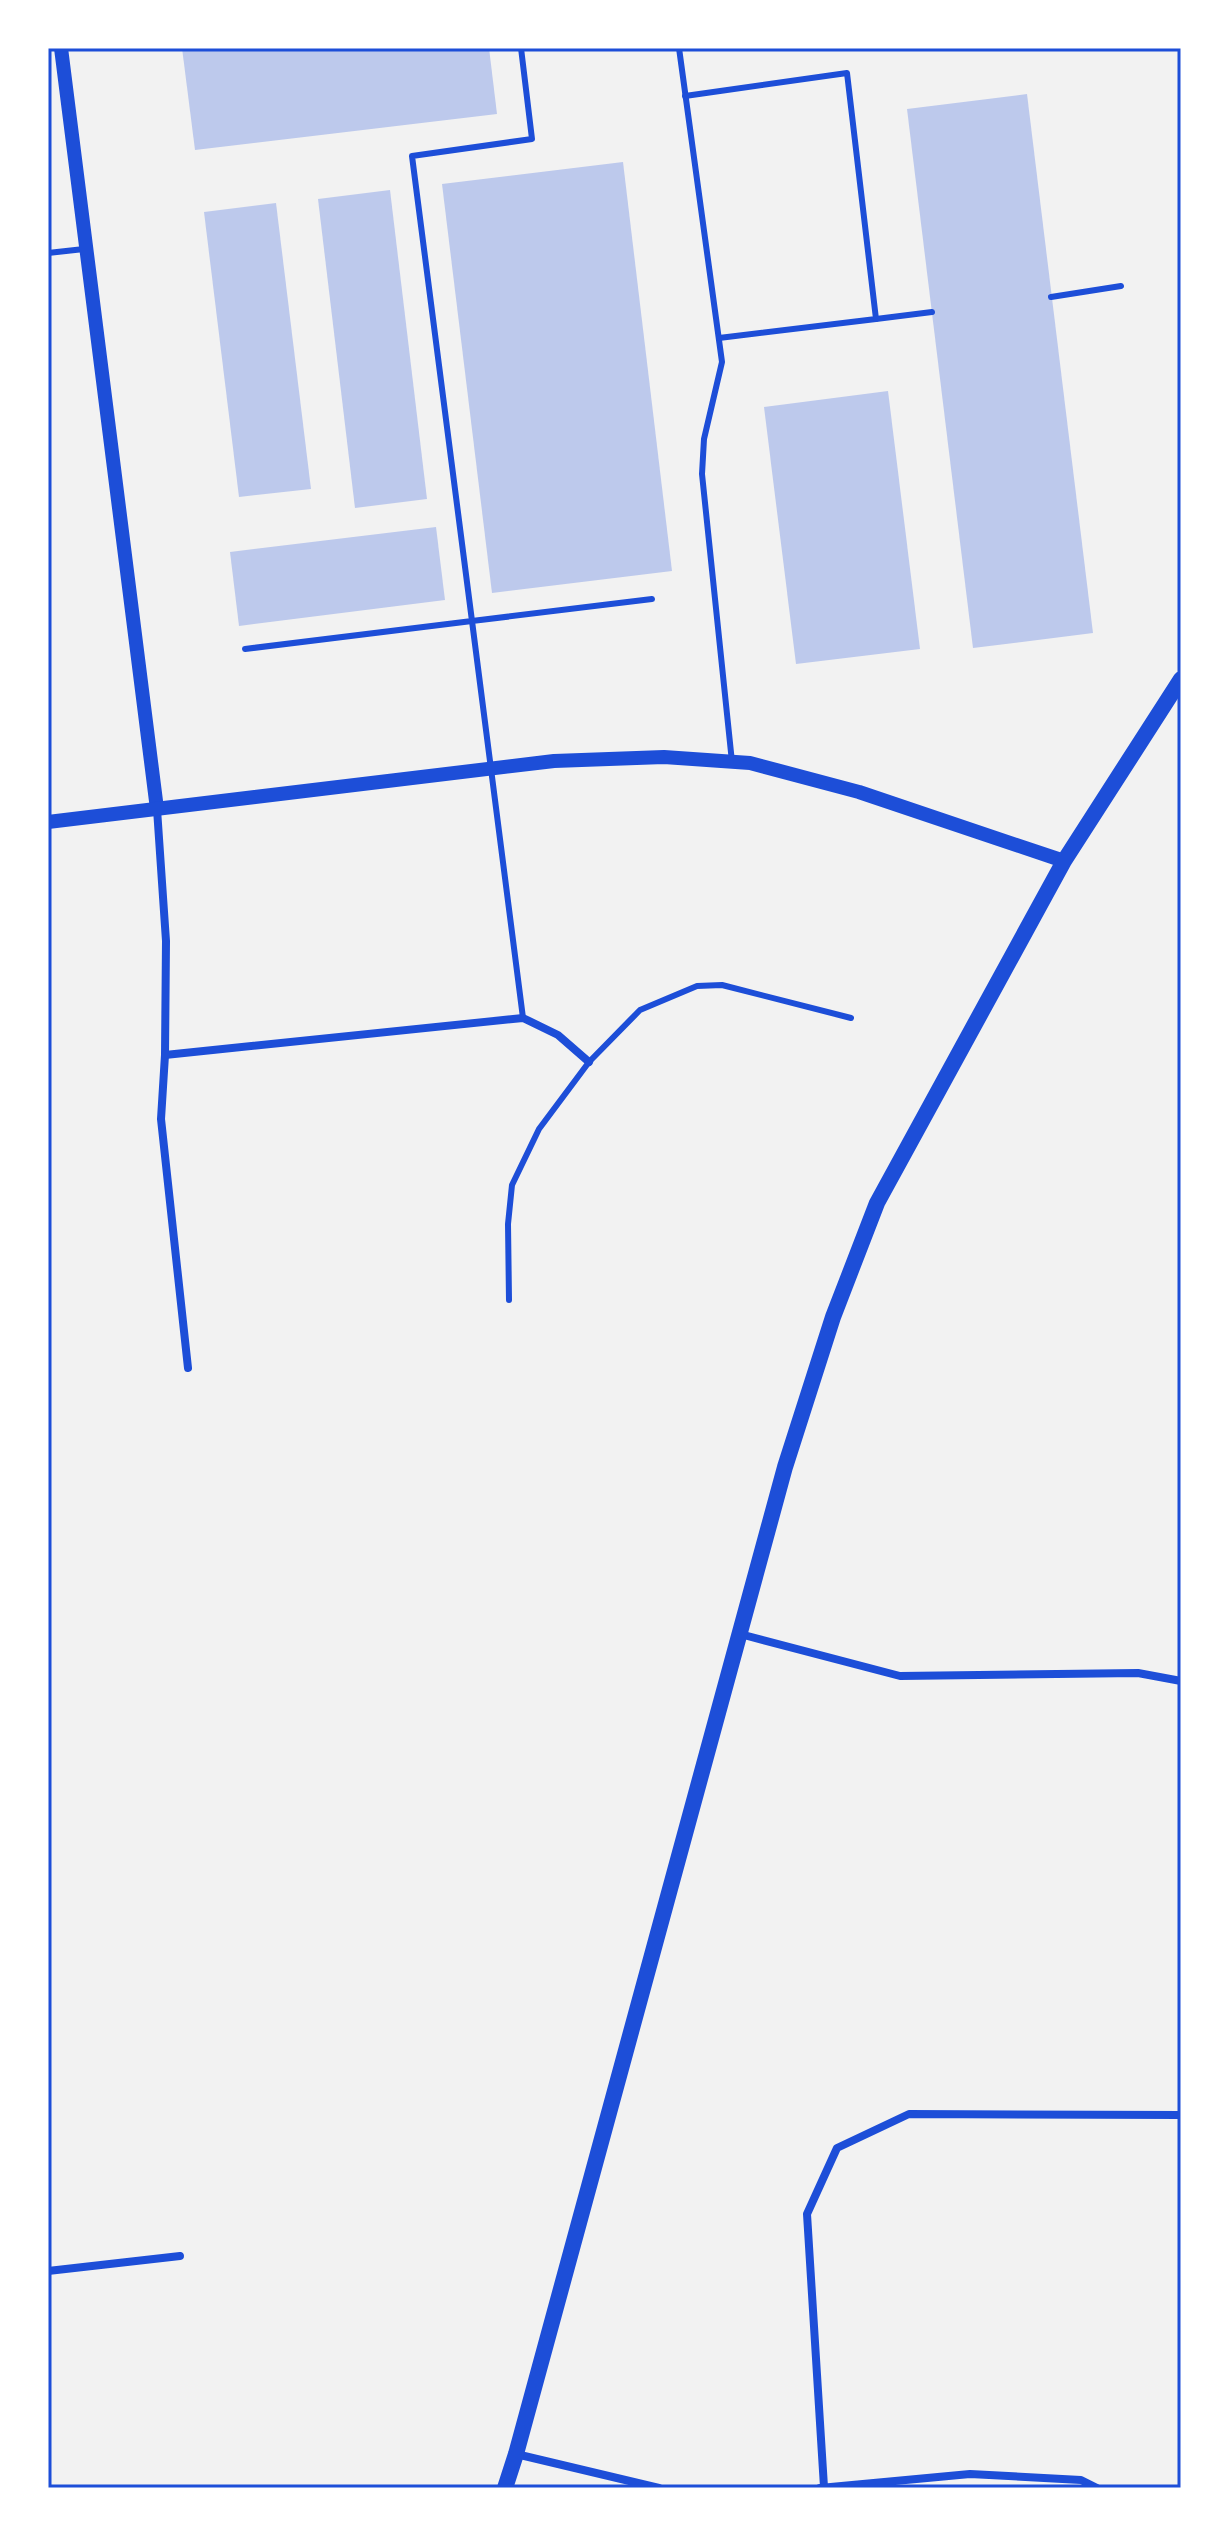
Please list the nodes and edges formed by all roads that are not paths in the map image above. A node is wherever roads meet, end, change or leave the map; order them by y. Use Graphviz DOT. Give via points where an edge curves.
graph roads {
  1 [pos="61,48"];
  2 [pos="521,48"];
  3 [pos="679,48"];
  4 [pos="685,96"];
  5 [pos="87,248"];
  6 [pos="48,253"];
  7 [pos="1121,286"];
  8 [pos="1051,297"];
  9 [pos="932,312"];
  10 [pos="876,319"];
  11 [pos="719,338"];
  12 [pos="652,599"];
  13 [pos="472,621"];
  14 [pos="245,649"];
  15 [pos="1181,679"];
  16 [pos="732,763"];
  17 [pos="491,769"];
  18 [pos="157,809"];
  19 [pos="48,822"];
  20 [pos="1064,861"];
  21 [pos="523,1018"];
  22 [pos="851,1018"];
  23 [pos="165,1055"];
  24 [pos="589,1062"];
  25 [pos="509,1300"];
  26 [pos="188,1368"];
  27 [pos="739,1634"];
  28 [pos="1181,1681"];
  29 [pos="1181,2115"];
  30 [pos="180,2256"];
  31 [pos="48,2271"];
  32 [pos="516,2454"];
  33 [pos="505,2488"];
  34 [pos="659,2488"];
  35 [pos="822,2488"];
  36 [pos="1097,2488"];
  1 -- 5 [label="street"];
  2 -- 13 [label="lane" via="532,139 412,156"];
  3 -- 4 [label="lane"];
  4 -- 10 [label="lane" via="847,73"];
  4 -- 11 [label="lane"];
  5 -- 6 [label="lane"];
  5 -- 18 [label="street"];
  7 -- 8 [label="lane"];
  9 -- 10 [label="lane"];
  10 -- 11 [label="lane"];
  11 -- 16 [label="lane" via="722,362 704,439 702,474"];
  12 -- 13 [label="lane"];
  13 -- 14 [label="lane"];
  13 -- 17 [label="lane"];
  15 -- 20 [label="main road"];
  16 -- 17 [label="street" via="664,757"];
  16 -- 20 [label="street" via="750,763 859,792"];
  17 -- 18 [label="street"];
  17 -- 21 [label="lane"];
  18 -- 19 [label="street"];
  18 -- 23 [label="street" via="166,941"];
  20 -- 27 [label="main road" via="877,1203 833,1317"];
  21 -- 23 [label="street"];
  21 -- 24 [label="street" via="558,1035"];
  22 -- 24 [label="lane" via="722,985 697,986 640,1010"];
  23 -- 26 [label="street" via="161,1119"];
  24 -- 25 [label="lane" via="539,1129 512,1185"];
  27 -- 28 [label="street" via="900,1676 1138,1673"];
  27 -- 32 [label="main road"];
  29 -- 35 [label="street" via="909,2114 837,2148 807,2214"];
  30 -- 31 [label="street"];
  32 -- 33 [label="main road"];
  32 -- 34 [label="street"];
  35 -- 36 [label="street" via="970,2474 1081,2480"];
}
